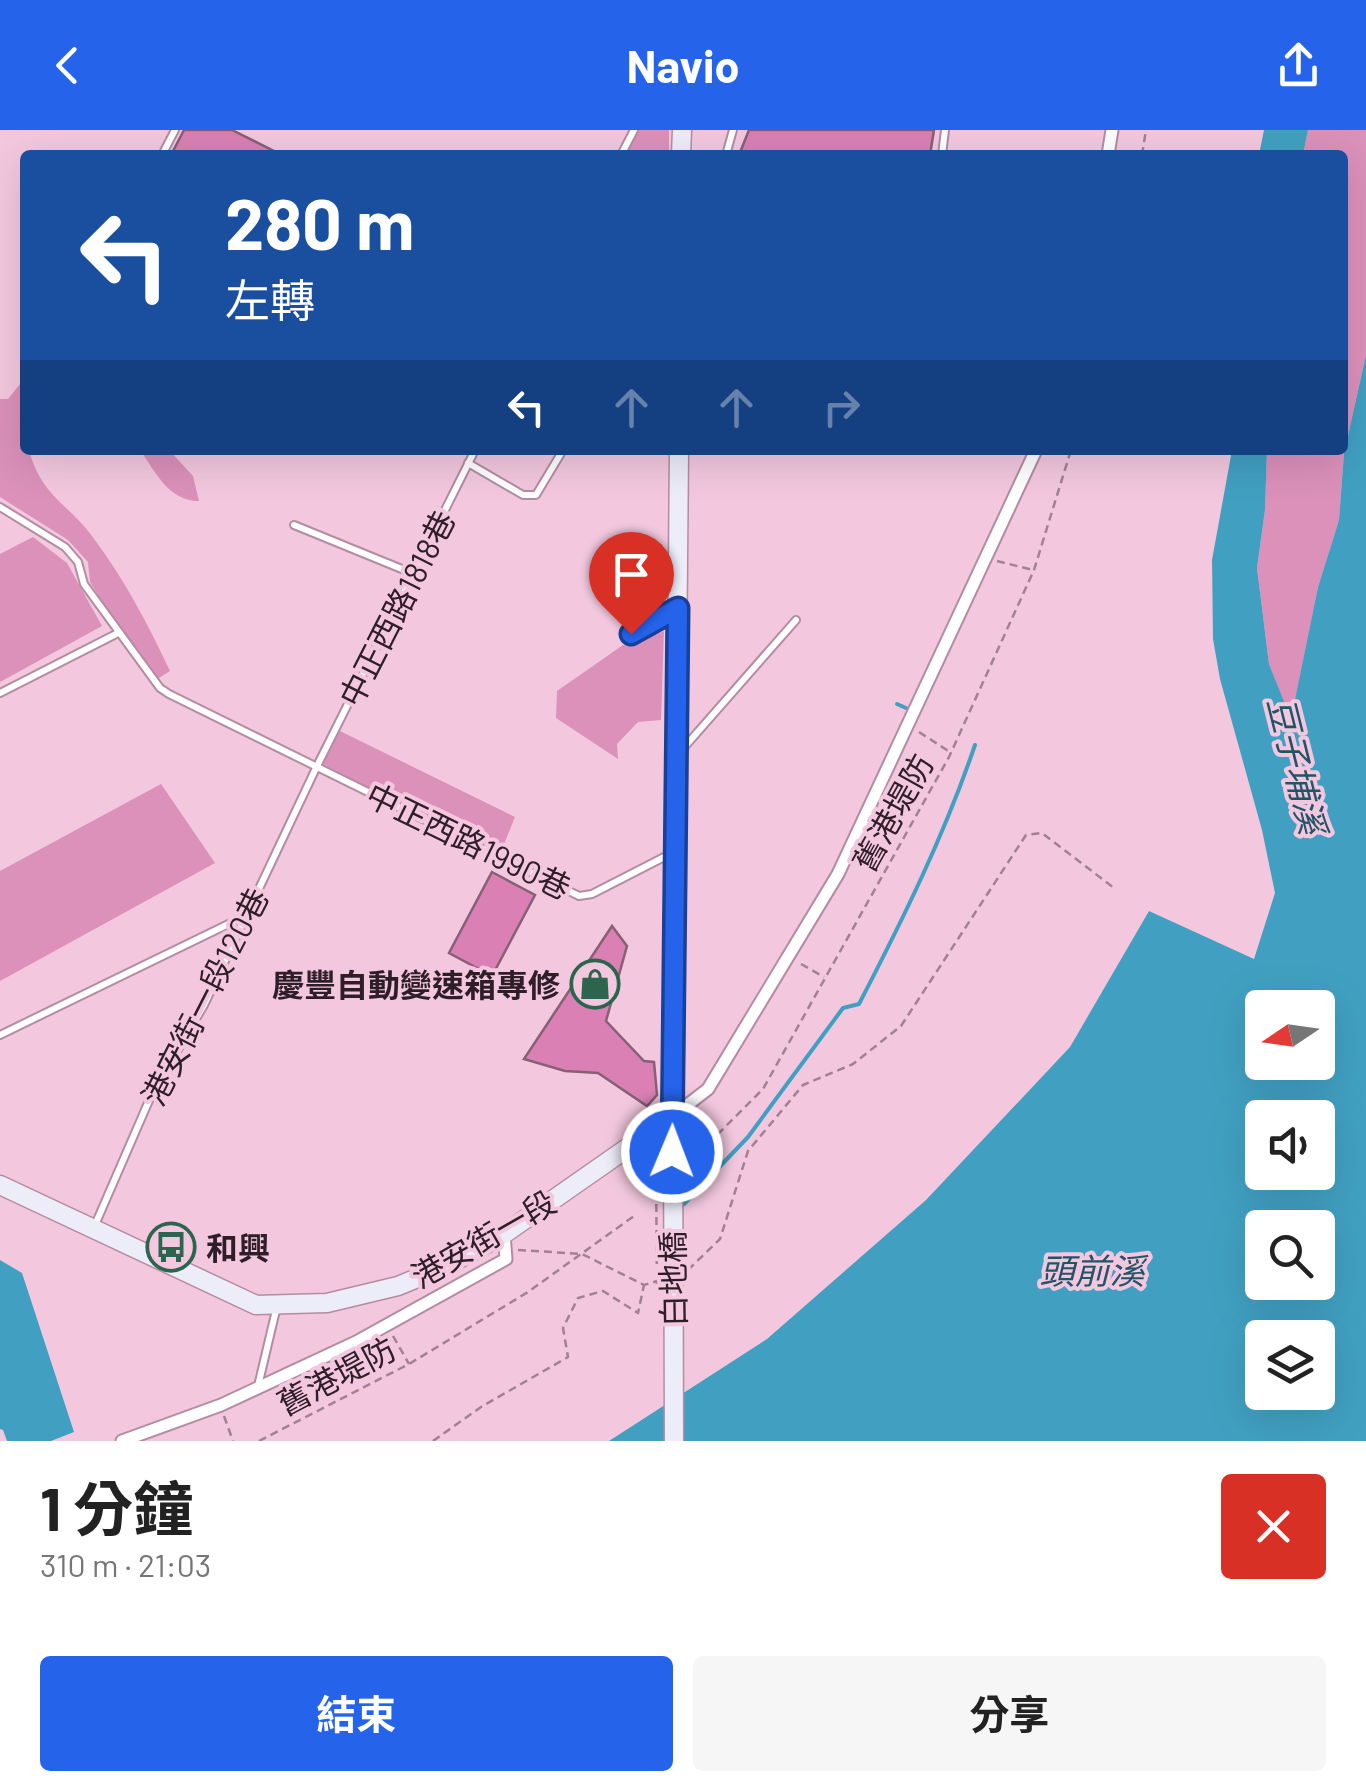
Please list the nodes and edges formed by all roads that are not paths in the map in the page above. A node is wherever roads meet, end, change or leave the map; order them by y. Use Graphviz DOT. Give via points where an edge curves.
graph roads {
  1 [pos="472,455"];
  2 [pos="560,455"];
  3 [pos="678,455"];
  4 [pos="1034,455"];
  5 [pos="468,463"];
  6 [pos="0,506"];
  7 [pos="294,525"];
  8 [pos="414,574"];
  9 [pos="678,608"];
  10 [pos="796,620"];
  11 [pos="118,633"];
  12 [pos="631,634"];
  13 [pos="0,693"];
  14 [pos="677,756"];
  15 [pos="317,766"];
  16 [pos="675,851"];
  17 [pos="248,915"];
  18 [pos="0,1035"];
  19 [pos="673,1116"];
  20 [pos="0,1186"];
  21 [pos="94,1228"];
  22 [pos="505,1242"];
  23 [pos="277,1306"];
  24 [pos="258,1387"];
  25 [pos="122,1441"];
  26 [pos="674,1441"];
  1 -- 5 [label="lane, 中正西路1818巷"];
  2 -- 5 [label="lane" via="536,495 523,495"];
  3 -- 9 [label="main road, 白地橋"];
  4 -- 19 [label="street" via="838,874 708,1089"];
  5 -- 8 [label="lane, 中正西路1818巷"];
  6 -- 11 [label="lane" via="65,547"];
  7 -- 8 [label="lane"];
  8 -- 15 [label="lane, 中正西路1818巷"];
  9 -- 12 [label="lane"];
  9 -- 14 [label="main road, 白地橋"];
  10 -- 14 [label="lane"];
  11 -- 13 [label="lane"];
  11 -- 15 [label="lane" via="160,688"];
  14 -- 16 [label="main road, 白地橋"];
  15 -- 16 [label="lane, 中正西路1990巷" via="579,896"];
  15 -- 17 [label="lane, 港安街一段120巷"];
  16 -- 19 [label="main road, 白地橋"];
  17 -- 18 [label="lane"];
  17 -- 21 [label="lane, 港安街一段120巷" via="151,1096"];
  19 -- 22 [label="main road, 港安街一段"];
  19 -- 26 [label="main road, 白地橋, bridge"];
  20 -- 21 [label="main road, 港安街一段"];
  21 -- 23 [label="main road, 港安街一段" via="207,1284"];
  22 -- 23 [label="main road, 港安街一段" via="398,1286"];
  22 -- 24 [label="street" via="506,1259 388,1326"];
  23 -- 24 [label="lane"];
  24 -- 25 [label="street"];
}
